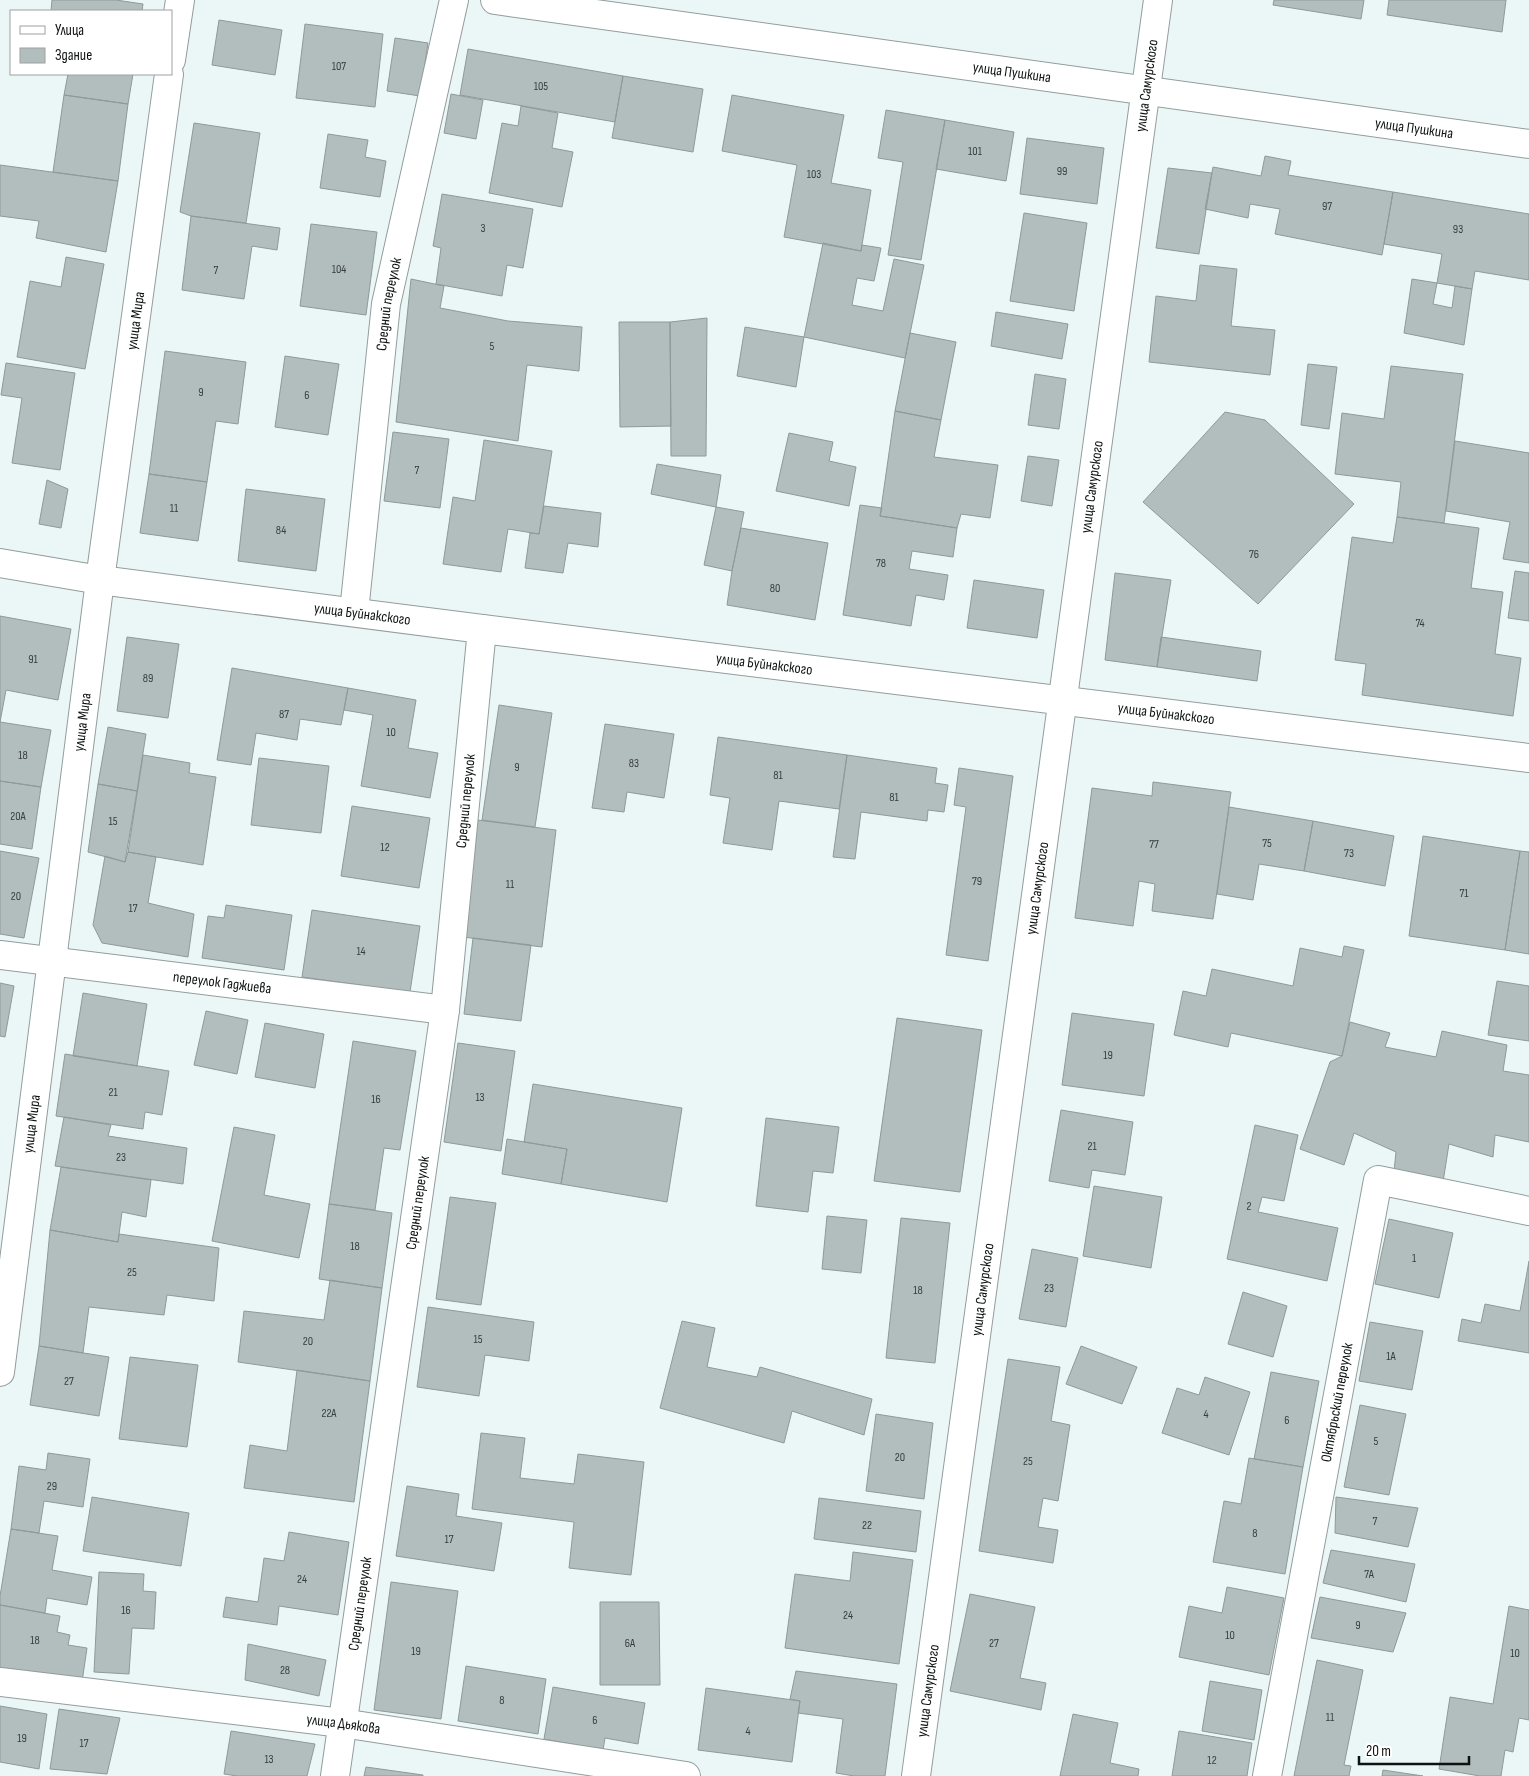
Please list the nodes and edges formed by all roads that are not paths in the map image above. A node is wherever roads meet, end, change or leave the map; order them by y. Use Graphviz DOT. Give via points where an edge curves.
graph roads {
  1 [pos="180,0"];
  2 [pos="454,0"];
  3 [pos="495,0"];
  4 [pos="1158,0"];
  5 [pos="172,53"];
  6 [pos="169,75"];
  7 [pos="1146,91"];
  8 [pos="1529,144"];
  9 [pos="0,564"];
  10 [pos="100,580"];
  11 [pos="354,612"];
  12 [pos="482,629"];
  13 [pos="1064,700"];
  14 [pos="1529,758"];
  15 [pos="0,955"];
  16 [pos="51,961"];
  17 [pos="445,1010"];
  18 [pos="1529,1212"];
  19 [pos="0,1372"];
  20 [pos="0,1682"];
  21 [pos="342,1723"];
  22 [pos="335,1776"];
  23 [pos="686,1776"];
  24 [pos="916,1776"];
  25 [pos="1267,1776"];
  1 -- 5 [label="street"];
  2 -- 11 [label="street, Средний переулок" via="386,304"];
  3 -- 7 [label="street, улица Пушкина"];
  4 -- 7 [label="street, улица Самурского"];
  6 -- 10 [label="street, улица Мира"];
  7 -- 8 [label="street, улица Пушкина"];
  7 -- 13 [label="street, улица Самурского"];
  9 -- 10 [label="street, улица Буйнакского"];
  10 -- 11 [label="street, улица Буйнакского"];
  10 -- 16 [label="street, улица Мира"];
  11 -- 12 [label="street, улица Буйнакского"];
  12 -- 13 [label="street, улица Буйнакского"];
  12 -- 17 [label="street, Средний переулок"];
  13 -- 14 [label="street, улица Буйнакского"];
  13 -- 24 [label="street, улица Самурского"];
  15 -- 16 [label="street, переулок Гаджиева"];
  16 -- 17 [label="street, переулок Гаджиева"];
  16 -- 19 [label="street, улица Мира"];
  17 -- 21 [label="street, Средний переулок"];
  18 -- 25 [label="street, Октябрьский переулок" via="1378,1180"];
  20 -- 21 [label="street, улица Дьякова"];
  21 -- 22 [label="street, Средний переулок"];
  21 -- 23 [label="street, улица Дьякова"];
}
